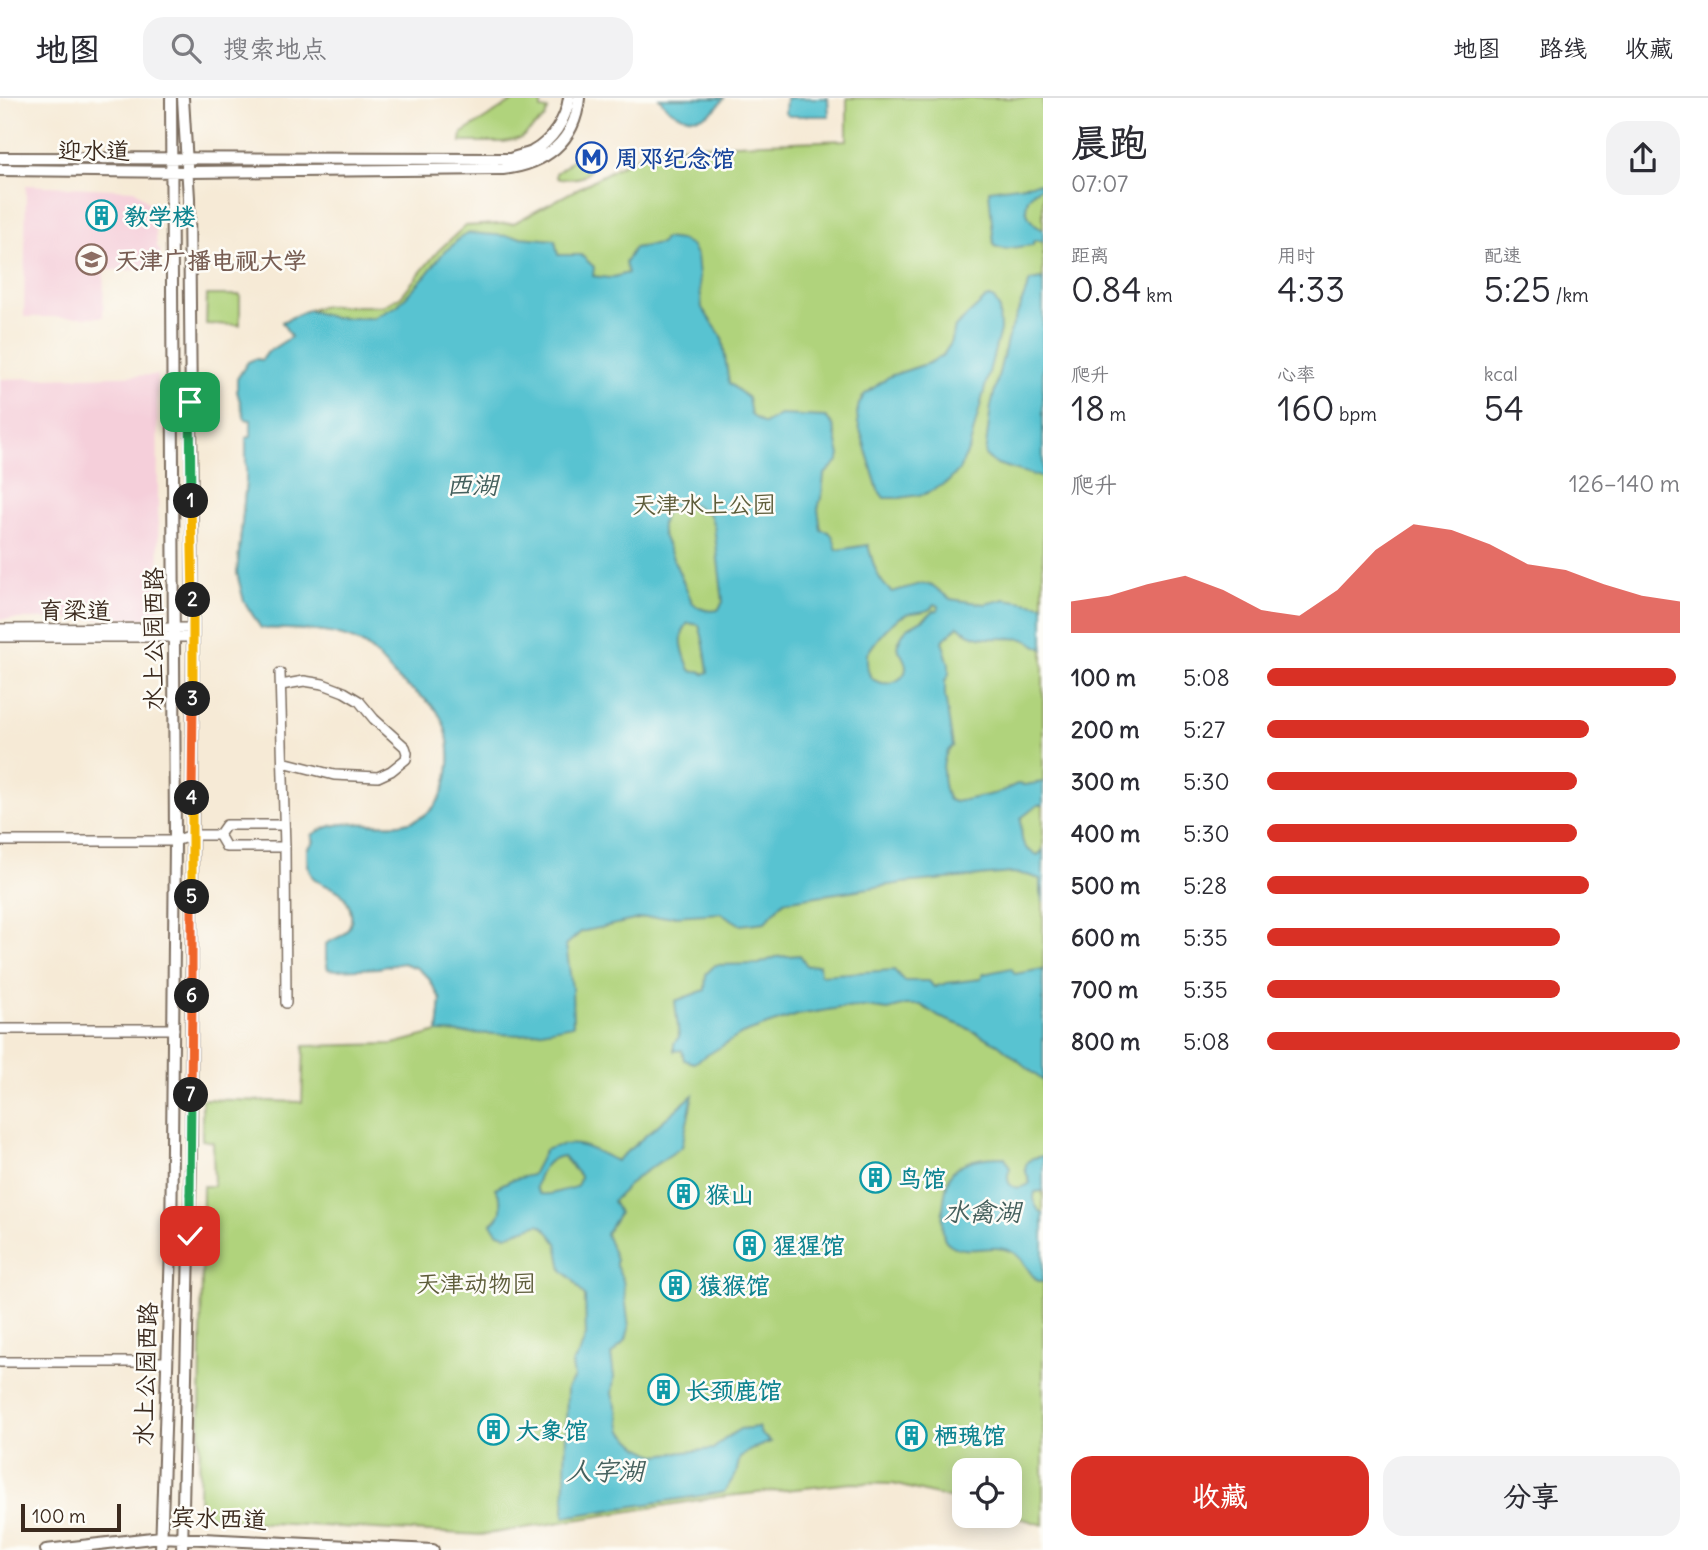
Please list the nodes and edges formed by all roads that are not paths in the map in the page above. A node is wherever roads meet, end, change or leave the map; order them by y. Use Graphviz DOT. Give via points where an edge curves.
graph roads {
  1 [pos="171,98"];
  2 [pos="183,98"];
  3 [pos="569,98"];
  4 [pos="579,98"];
  5 [pos="0,158"];
  6 [pos="170,159"];
  7 [pos="186,159"];
  8 [pos="0,170"];
  9 [pos="171,172"];
  10 [pos="188,172"];
  11 [pos="0,629"];
  12 [pos="174,633"];
  13 [pos="193,633"];
  14 [pos="0,637"];
  15 [pos="281,673"];
  16 [pos="281,685"];
  17 [pos="283,761"];
  18 [pos="284,825"];
  19 [pos="192,835"];
  20 [pos="219,835"];
  21 [pos="0,841"];
  22 [pos="175,841"];
  23 [pos="285,847"];
  24 [pos="286,1003"];
  25 [pos="0,1029"];
  26 [pos="174,1030"];
  27 [pos="0,1362"];
  28 [pos="167,1362"];
  29 [pos="161,1537"];
  30 [pos="183,1537"];
  31 [pos="406,1549"];
  32 [pos="46,1550"];
  33 [pos="161,1550"];
  34 [pos="182,1550"];
  35 [pos="433,1550"];
  1 -- 6 [label="main road, 水上公园西路"];
  2 -- 7 [label="main road, 水上公园西路"];
  3 -- 7 [label="main road" via="564,117 548,140 510,159"];
  4 -- 10 [label="main road" via="566,138 539,159 515,168"];
  5 -- 6 [label="main road, 迎水道"];
  6 -- 7 [label="main road"];
  6 -- 9 [label="main road, 水上公园西路"];
  7 -- 10 [label="main road, 水上公园西路"];
  8 -- 9 [label="main road, 迎水道"];
  9 -- 10 [label="main road, 迎水道"];
  9 -- 12 [label="main road, 水上公园西路"];
  10 -- 13 [label="main road, 水上公园西路"];
  11 -- 12 [label="street, 育梁道"];
  12 -- 13 [label="street, 育梁道"];
  12 -- 14 [label="street"];
  12 -- 22 [label="main road, 水上公园西路"];
  13 -- 19 [label="main road, 水上公园西路"];
  15 -- 16 [label="street"];
  16 -- 17 [label="street"];
  16 -- 17 [label="street" via="304,681 344,692 359,701 407,753 406,759 378,777 334,775"];
  17 -- 18 [label="street"];
  18 -- 20 [label="street" via="226,825"];
  18 -- 23 [label="street"];
  19 -- 20 [label="street"];
  19 -- 22 [label="street"];
  19 -- 30 [label="main road, 水上公园西路"];
  20 -- 23 [label="street" via="226,848"];
  21 -- 22 [label="street"];
  22 -- 26 [label="main road, 水上公园西路"];
  23 -- 24 [label="street"];
  25 -- 26 [label="street"];
  26 -- 28 [label="main road, 水上公园西路"];
  27 -- 28 [label="street"];
  28 -- 29 [label="main road, 水上公园西路"];
  29 -- 30 [label="main road, 宾水西道"];
  29 -- 32 [label="main road, 宾水西道"];
  29 -- 33 [label="main road, 水上公园西路"];
  30 -- 31 [label="main road, 宾水西道"];
  30 -- 34 [label="main road, 水上公园西路"];
  31 -- 35 [label="main road, 宾水西道"];
}
